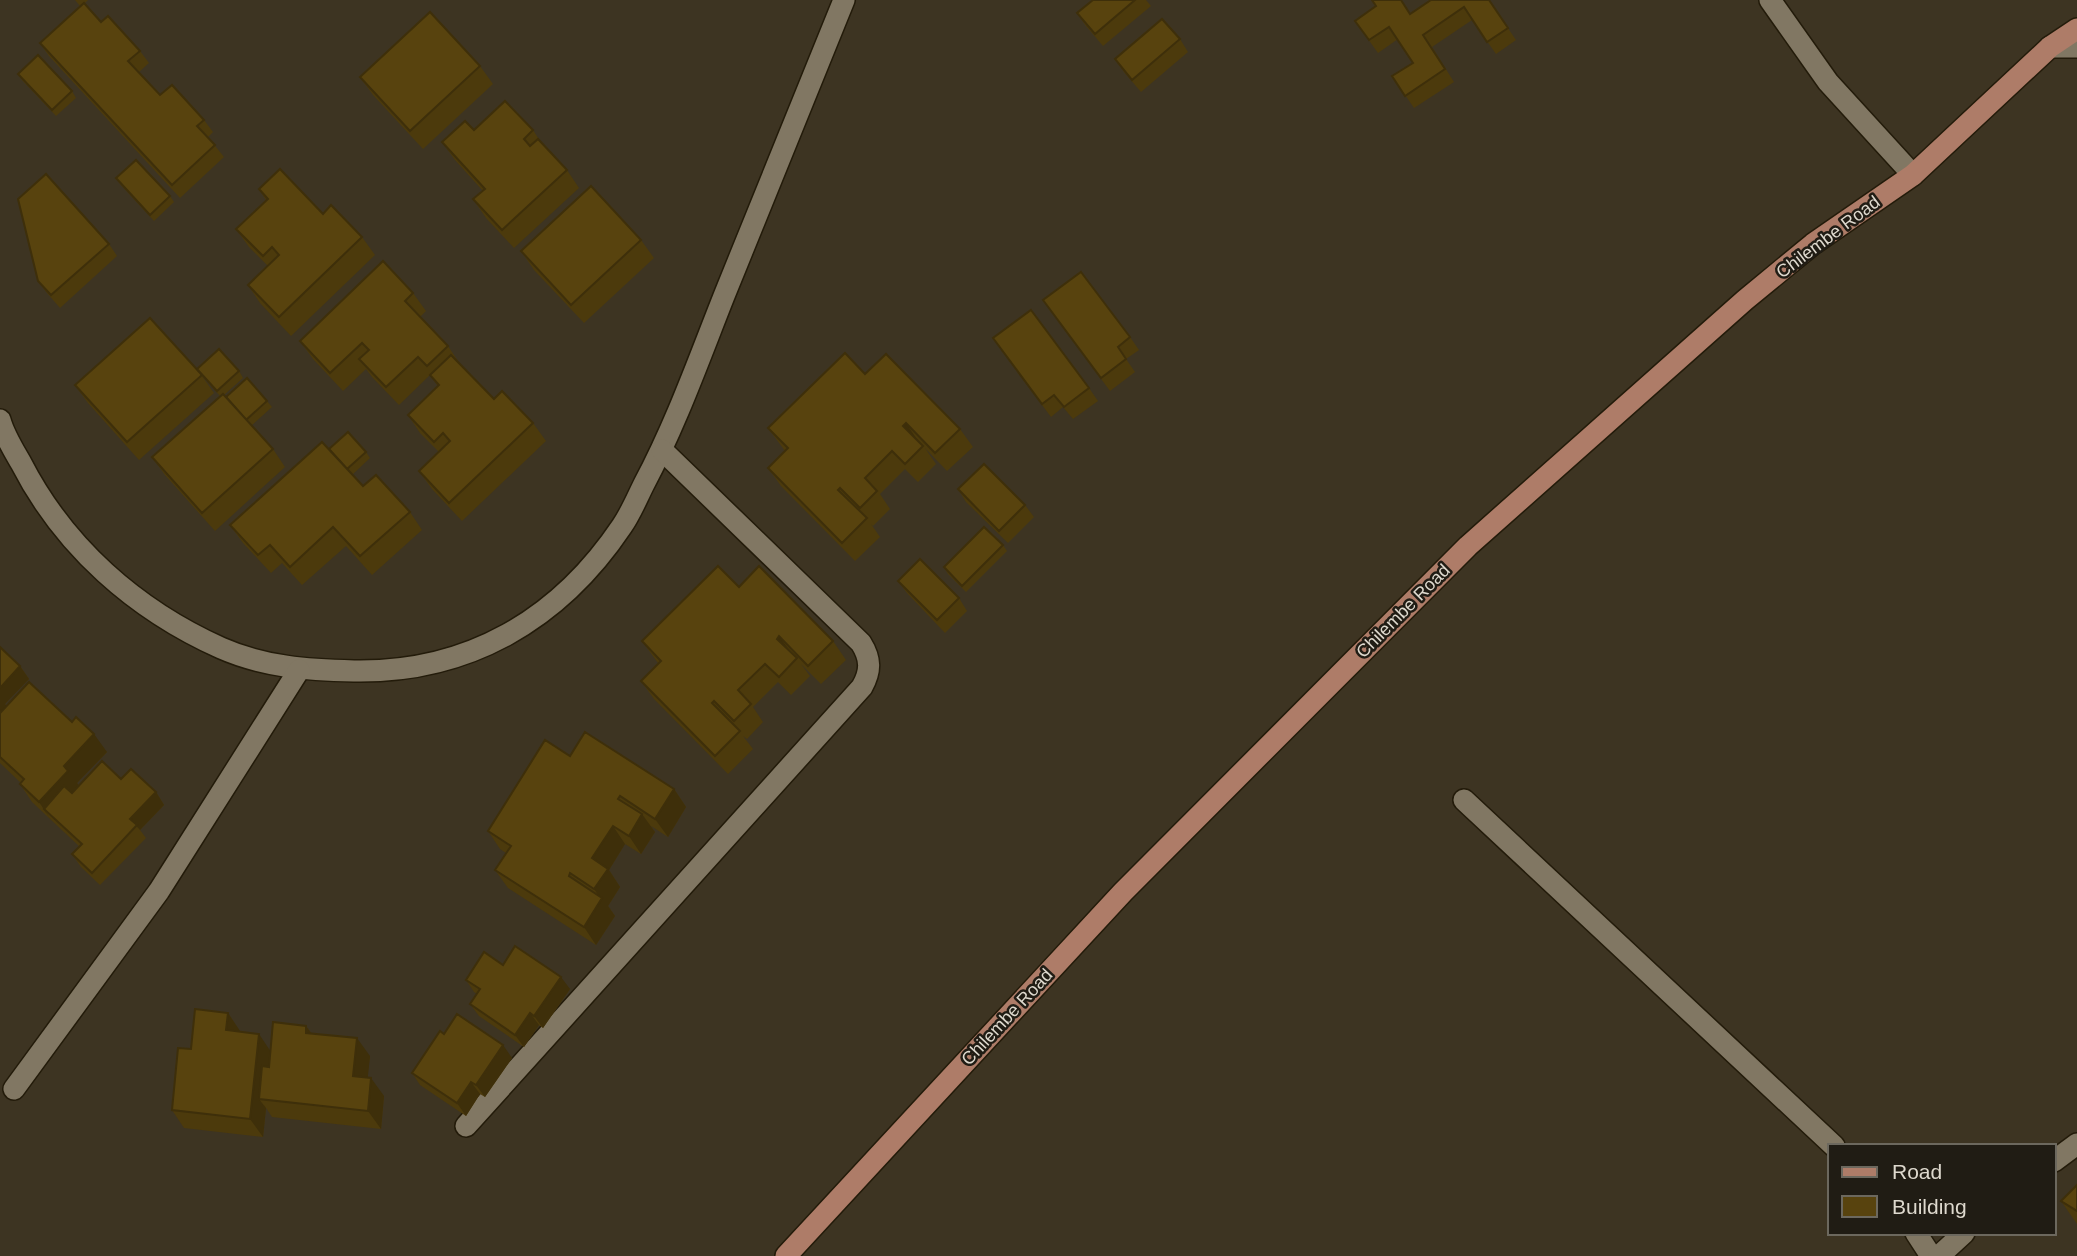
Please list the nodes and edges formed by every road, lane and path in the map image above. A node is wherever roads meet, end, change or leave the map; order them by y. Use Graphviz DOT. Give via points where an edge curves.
graph roads {
  1 [pos="844,0"];
  2 [pos="1770,0"];
  3 [pos="2077,29"];
  4 [pos="2050,47"];
  5 [pos="2077,47"];
  6 [pos="1913,175"];
  7 [pos="1,425"];
  8 [pos="662,450"];
  9 [pos="299,670"];
  10 [pos="1464,800"];
  11 [pos="14,1089"];
  12 [pos="466,1126"];
  13 [pos="1832,1144"];
  14 [pos="2077,1144"];
  15 [pos="2056,1160"];
  16 [pos="1917,1235"];
  17 [pos="1962,1235"];
  18 [pos="786,1256"];
  19 [pos="1931,1256"];
  20 [pos="1939,1256"];
  1 -- 8 [label="street"];
  2 -- 6 [label="street" via="1828,82"];
  3 -- 4 [label="main road, Chilembe Road"];
  4 -- 5 [label="street"];
  4 -- 6 [label="main road, Chilembe Road"];
  6 -- 18 [label="main road, Chilembe Road" via="1793,260 1468,545 1123,892"];
  7 -- 9 [label="street" via="34,490 72,541 149,609 239,656"];
  8 -- 9 [label="street" via="624,524 588,573 512,632 468,654 424,666 387,671"];
  8 -- 12 [label="street" via="861,643 868,653 868,677"];
  9 -- 11 [label="street" via="159,891"];
  10 -- 13 [label="street"];
  14 -- 15 [label="street"];
  16 -- 19 [label="street"];
  17 -- 20 [label="street"];
}
